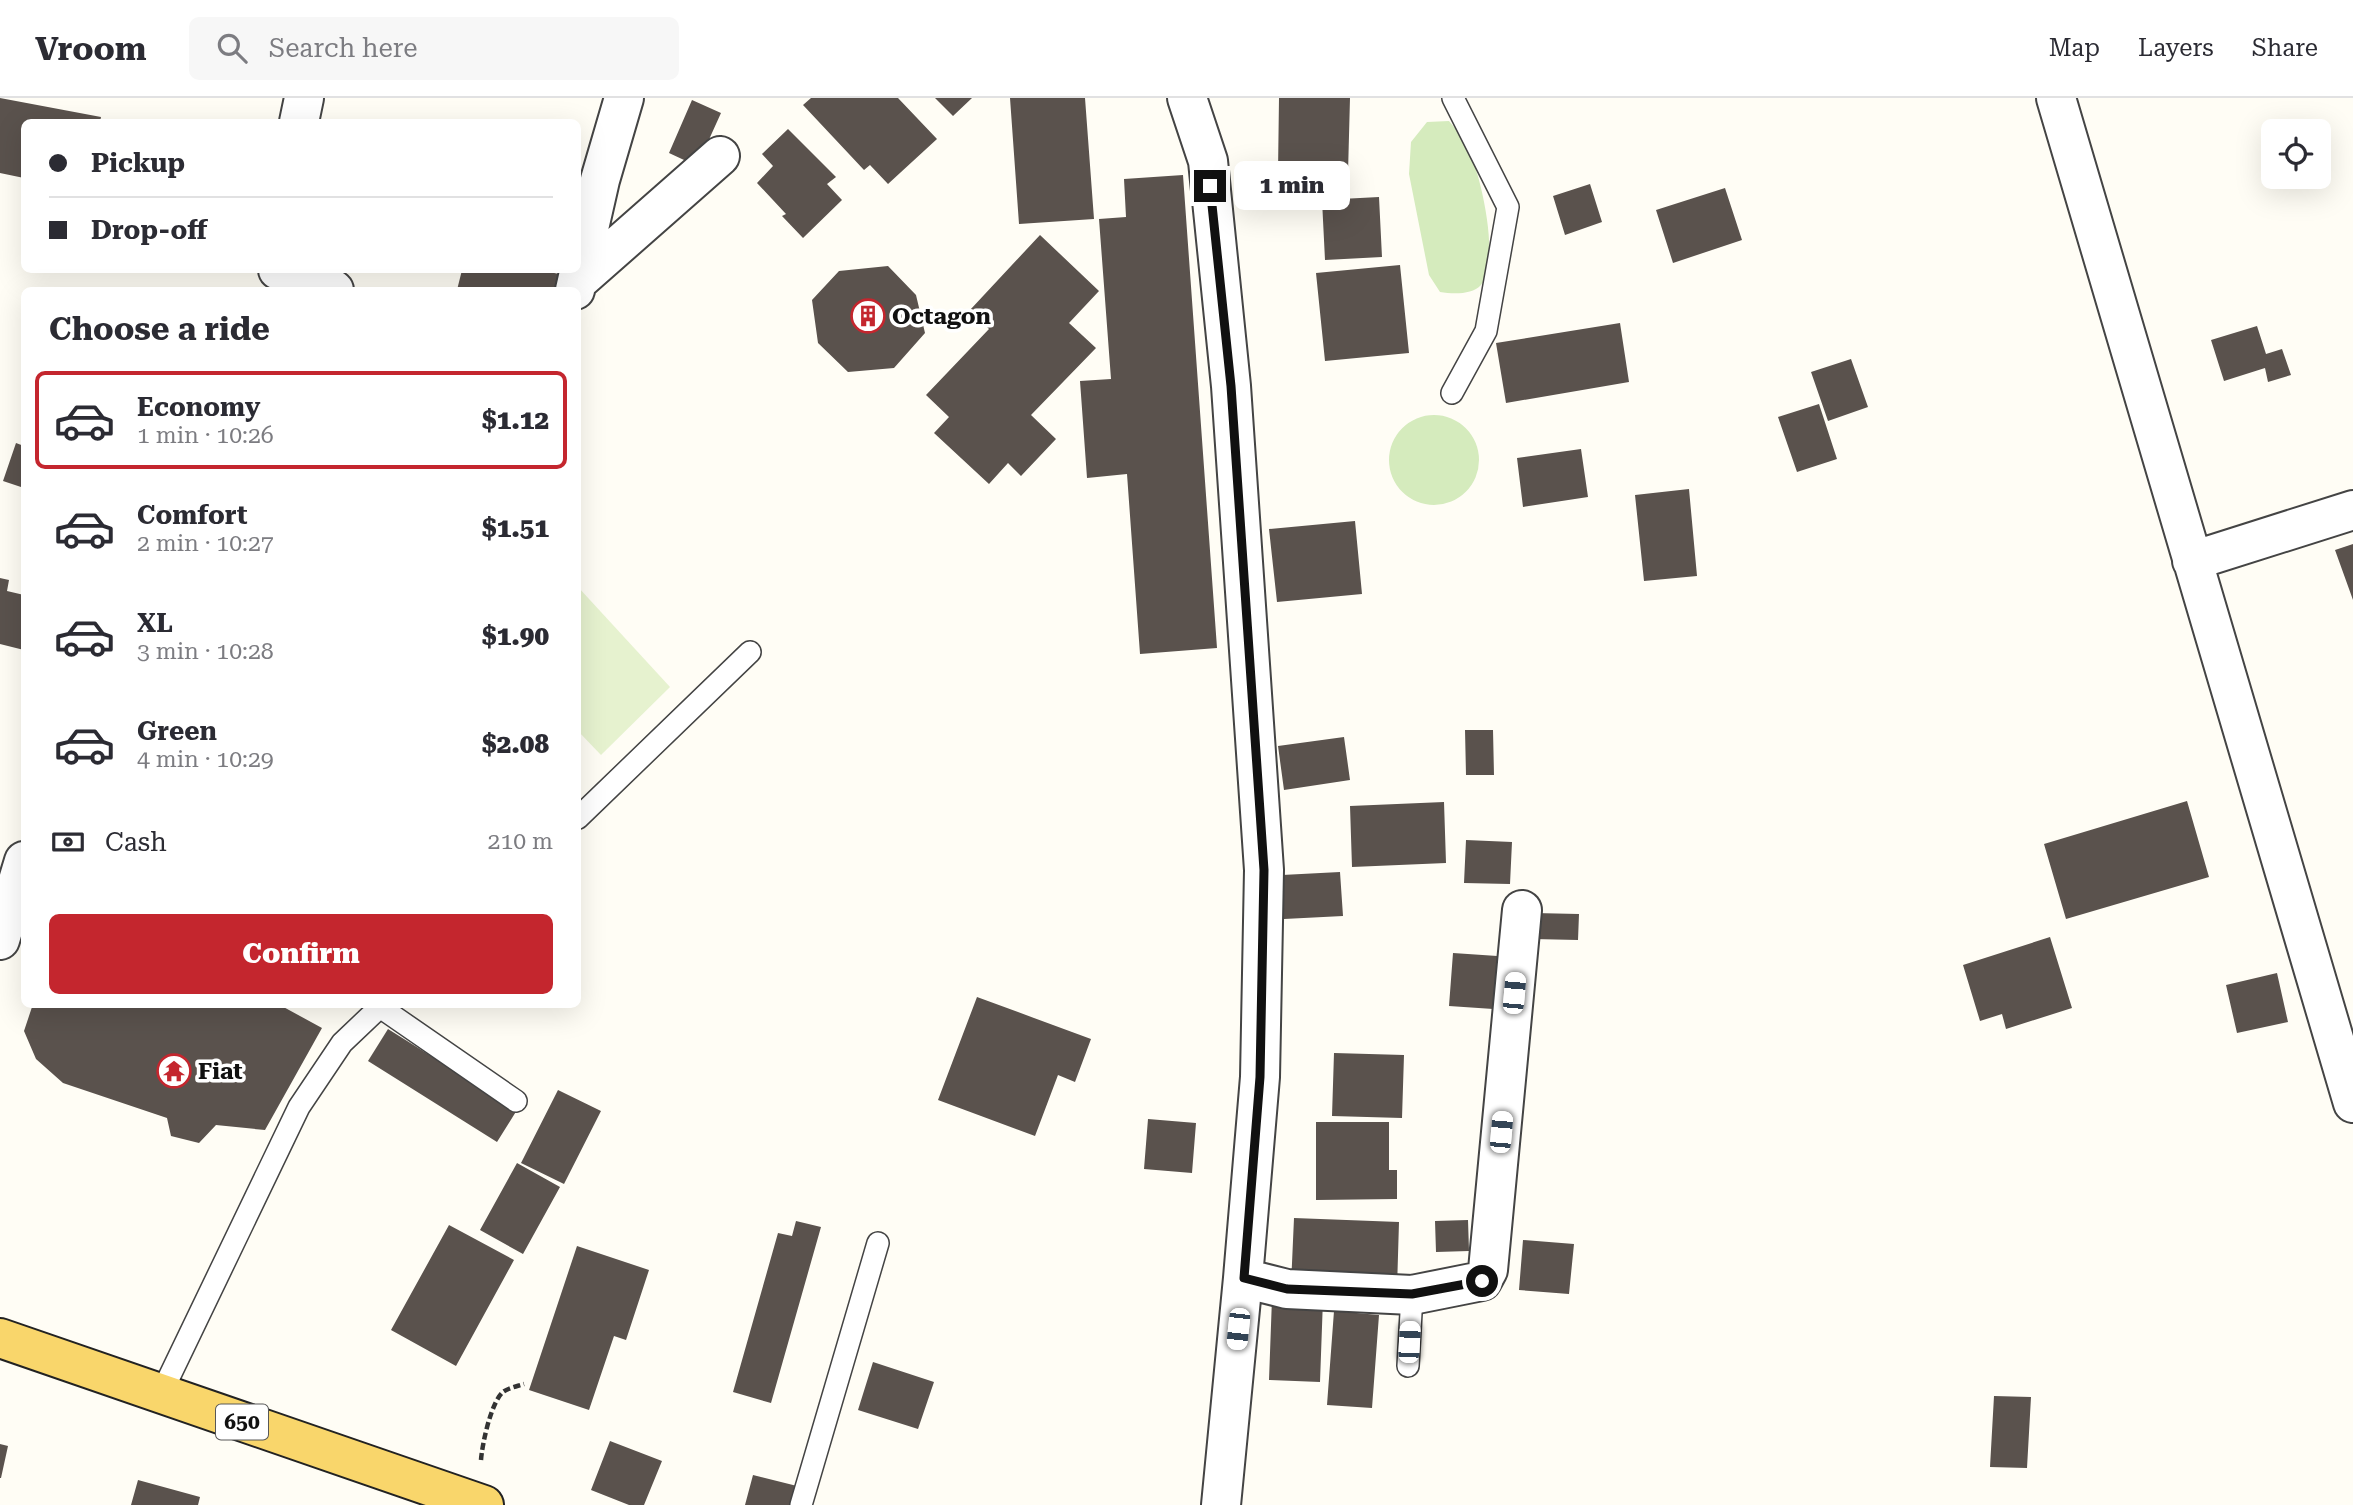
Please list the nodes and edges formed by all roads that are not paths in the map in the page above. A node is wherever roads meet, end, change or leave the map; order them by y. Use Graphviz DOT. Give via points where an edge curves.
graph roads {
  1 [pos="304,98"];
  2 [pos="624,98"];
  3 [pos="1187,98"];
  4 [pos="1453,98"];
  5 [pos="2056,98"];
  6 [pos="300,119"];
  7 [pos="720,156"];
  8 [pos="581,268"];
  9 [pos="286,273"];
  10 [pos="577,286"];
  11 [pos="326,287"];
  12 [pos="1452,393"];
  13 [pos="2353,510"];
  14 [pos="2192,561"];
  15 [pos="750,652"];
  16 [pos="581,815"];
  17 [pos="21,870"];
  18 [pos="1522,911"];
  19 [pos="0,940"];
  20 [pos="380,1008"];
  21 [pos="385,1008"];
  22 [pos="516,1101"];
  23 [pos="2353,1104"];
  24 [pos="878,1242"];
  25 [pos="1244,1278"];
  26 [pos="1412,1294"];
  27 [pos="0,1338"];
  28 [pos="1408,1366"];
  29 [pos="161,1394"];
  30 [pos="480,1504"];
  31 [pos="801,1505"];
  32 [pos="1221,1505"];
  1 -- 6 [label="street"];
  2 -- 8 [label="street"];
  3 -- 25 [label="street" via="1208,161 1231,386 1264,870 1260,1077"];
  4 -- 12 [label="lane" via="1508,207 1486,331"];
  5 -- 14 [label="street"];
  7 -- 10 [label="street"];
  9 -- 11 [label="street"];
  13 -- 14 [label="street"];
  14 -- 23 [label="street"];
  15 -- 16 [label="lane"];
  17 -- 19 [label="street"];
  18 -- 26 [label="street" via="1488,1270 1482,1281"];
  20 -- 29 [label="lane" via="342,1043 299,1107"];
  21 -- 22 [label="lane"];
  24 -- 31 [label="lane"];
  25 -- 26 [label="street" via="1287,1289"];
  25 -- 32 [label="street"];
  26 -- 28 [label="lane"];
  27 -- 29 [label="main road, 650"];
  29 -- 30 [label="main road, 650"];
}
